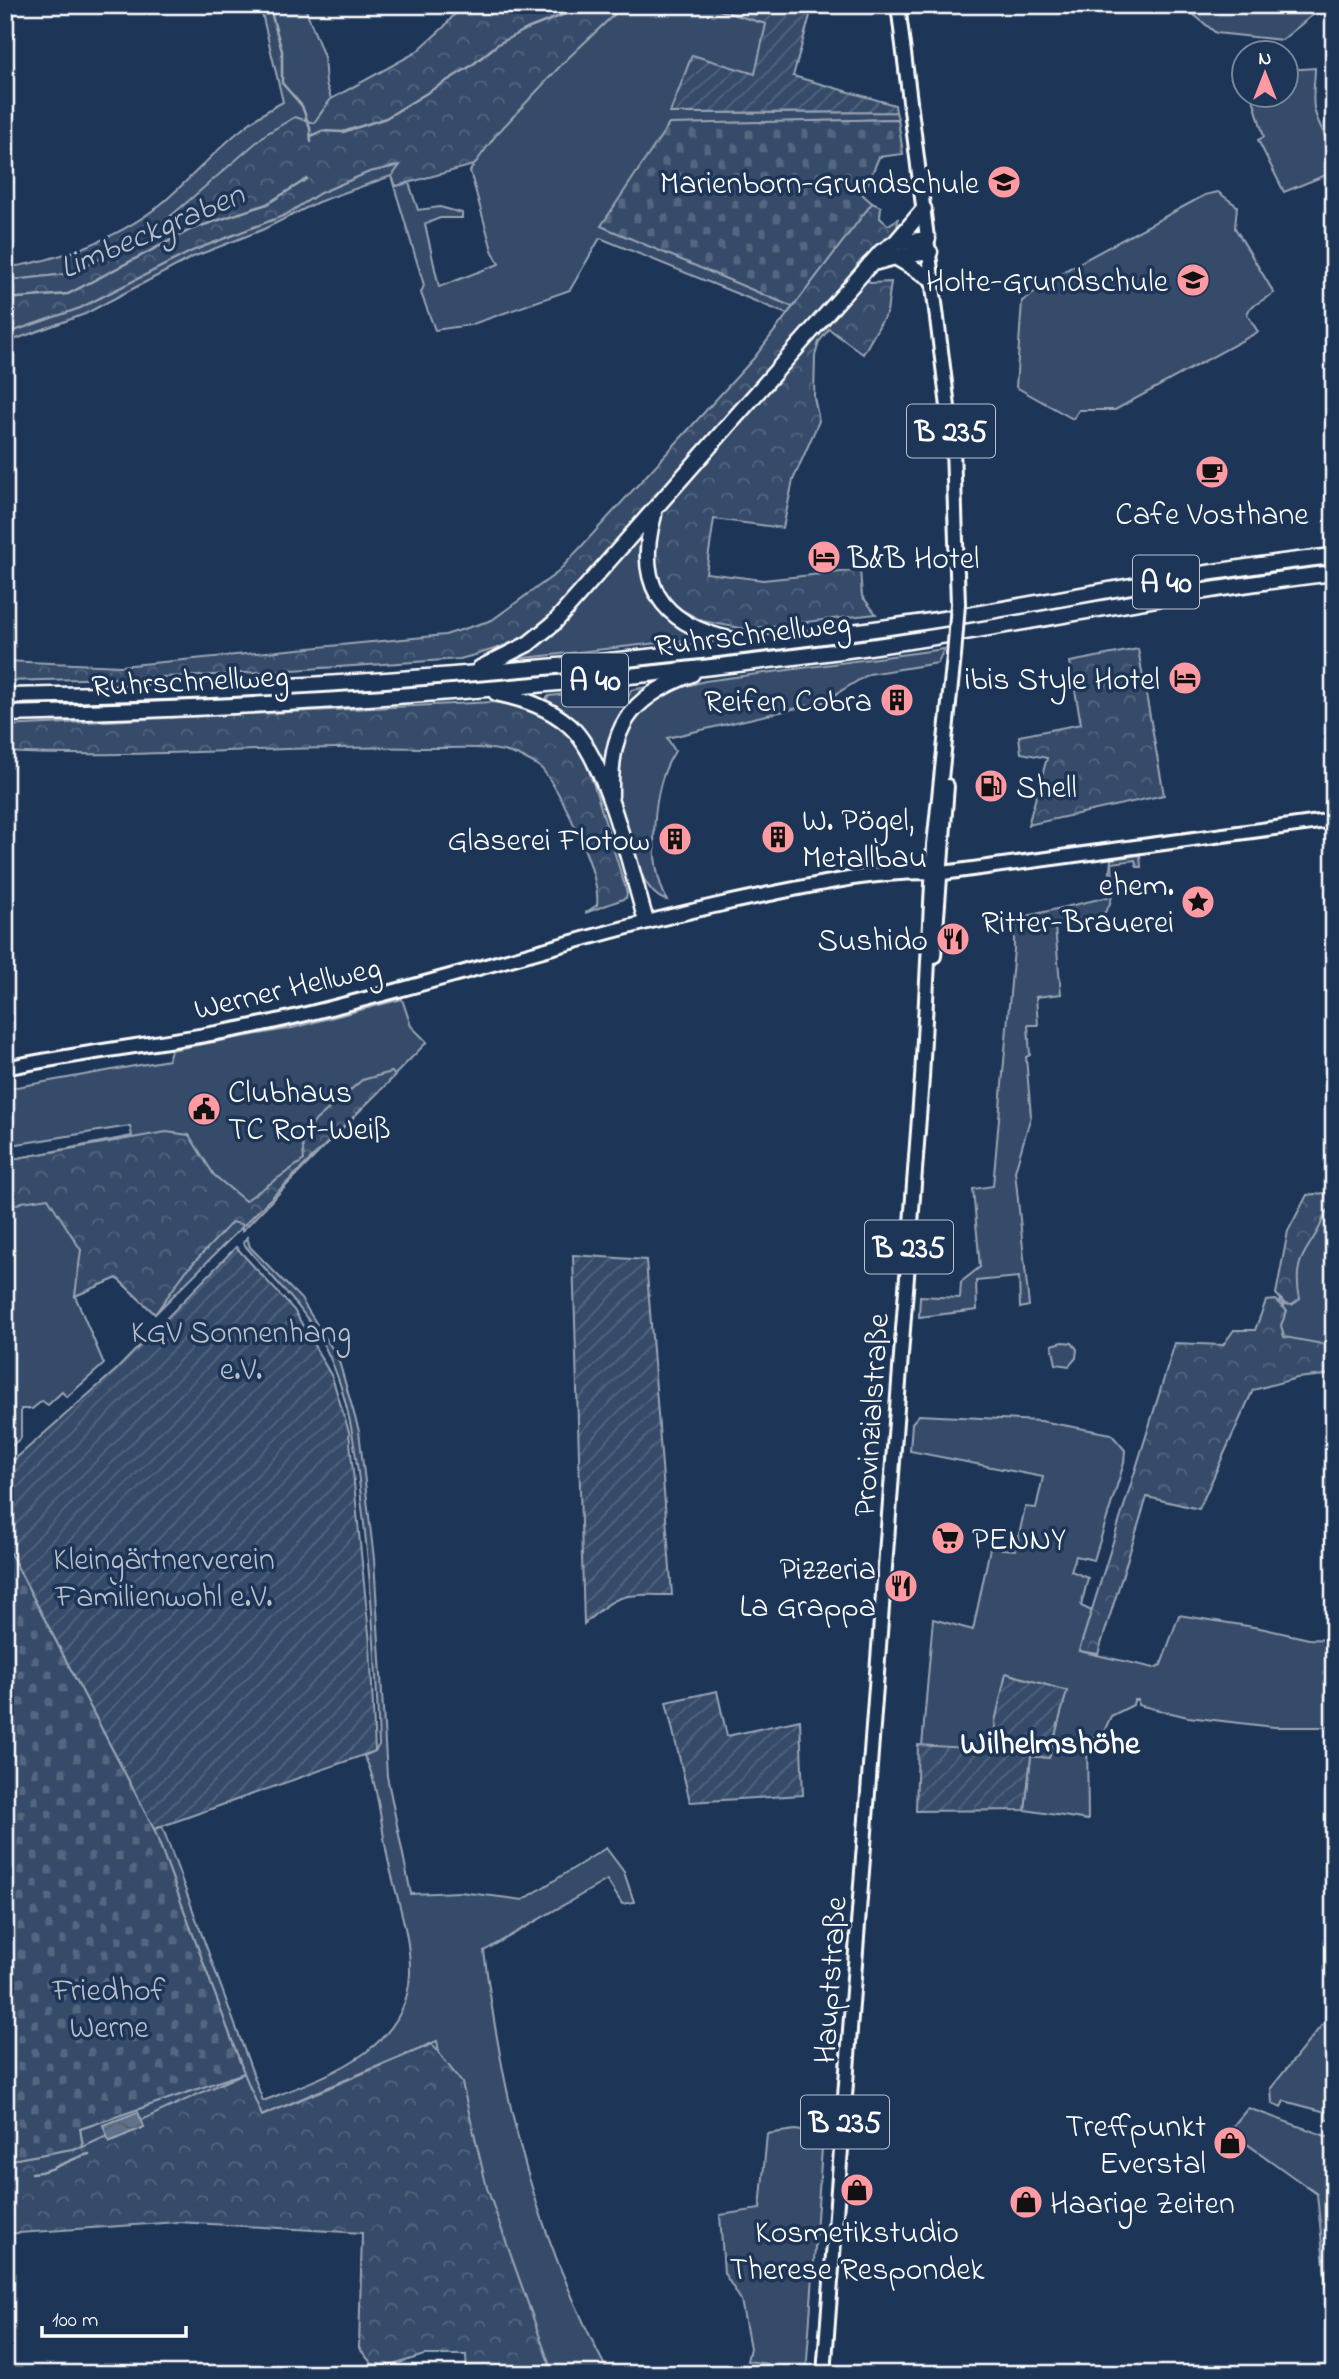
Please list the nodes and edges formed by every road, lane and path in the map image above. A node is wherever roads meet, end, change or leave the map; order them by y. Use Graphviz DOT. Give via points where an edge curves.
graph roads {
  1 [pos="898,5"];
  2 [pos="924,209"];
  3 [pos="929,246"];
  4 [pos="895,250"];
  5 [pos="934,280"];
  6 [pos="655,510"];
  7 [pos="1334,556"];
  8 [pos="1334,573"];
  9 [pos="778,642"];
  10 [pos="723,666"];
  11 [pos="444,676"];
  12 [pos="467,691"];
  13 [pos="5,696"];
  14 [pos="5,714"];
  15 [pos="611,808"];
  16 [pos="1334,820"];
  17 [pos="938,872"];
  18 [pos="646,921"];
  19 [pos="5,1068"];
  20 [pos="868,1800"];
  21 [pos="824,2374"];
  1 -- 2 [label="main road, Provinzialstraße / B 235"];
  2 -- 3 [label="main road, Provinzialstraße / B 235"];
  2 -- 4 [label="highway"];
  3 -- 4 [label="highway"];
  3 -- 5 [label="main road, Provinzialstraße / B 235"];
  4 -- 5 [label="highway"];
  4 -- 6 [label="highway" via="855,278"];
  5 -- 17 [label="main road, Provinzialstraße / B 235, bridge" via="953,447 958,604"];
  6 -- 9 [label="highway" via="646,548 647,569 667,608 712,634"];
  6 -- 11 [label="highway" via="542,634 496,662"];
  7 -- 9 [label="highway, Ruhrschnellweg / A 40"];
  8 -- 10 [label="highway, Ruhrschnellweg / A 40" via="911,642"];
  9 -- 11 [label="highway, Ruhrschnellweg / A 40"];
  10 -- 12 [label="highway, Ruhrschnellweg / A 40"];
  10 -- 15 [label="highway" via="664,687 626,718 612,749"];
  11 -- 13 [label="highway, Ruhrschnellweg / A 40"];
  12 -- 14 [label="highway, Ruhrschnellweg / A 40" via="243,706"];
  12 -- 15 [label="highway" via="518,698 560,718 588,750"];
  15 -- 18 [label="highway"];
  16 -- 17 [label="main road, Werner Hellweg"];
  17 -- 18 [label="main road, Werner Hellweg" via="843,881"];
  17 -- 20 [label="main road, Provinzialstraße / B 235"];
  18 -- 19 [label="main road, Werner Hellweg" via="297,1017"];
  20 -- 21 [label="main road, Hauptstraße / B 235"];
}
